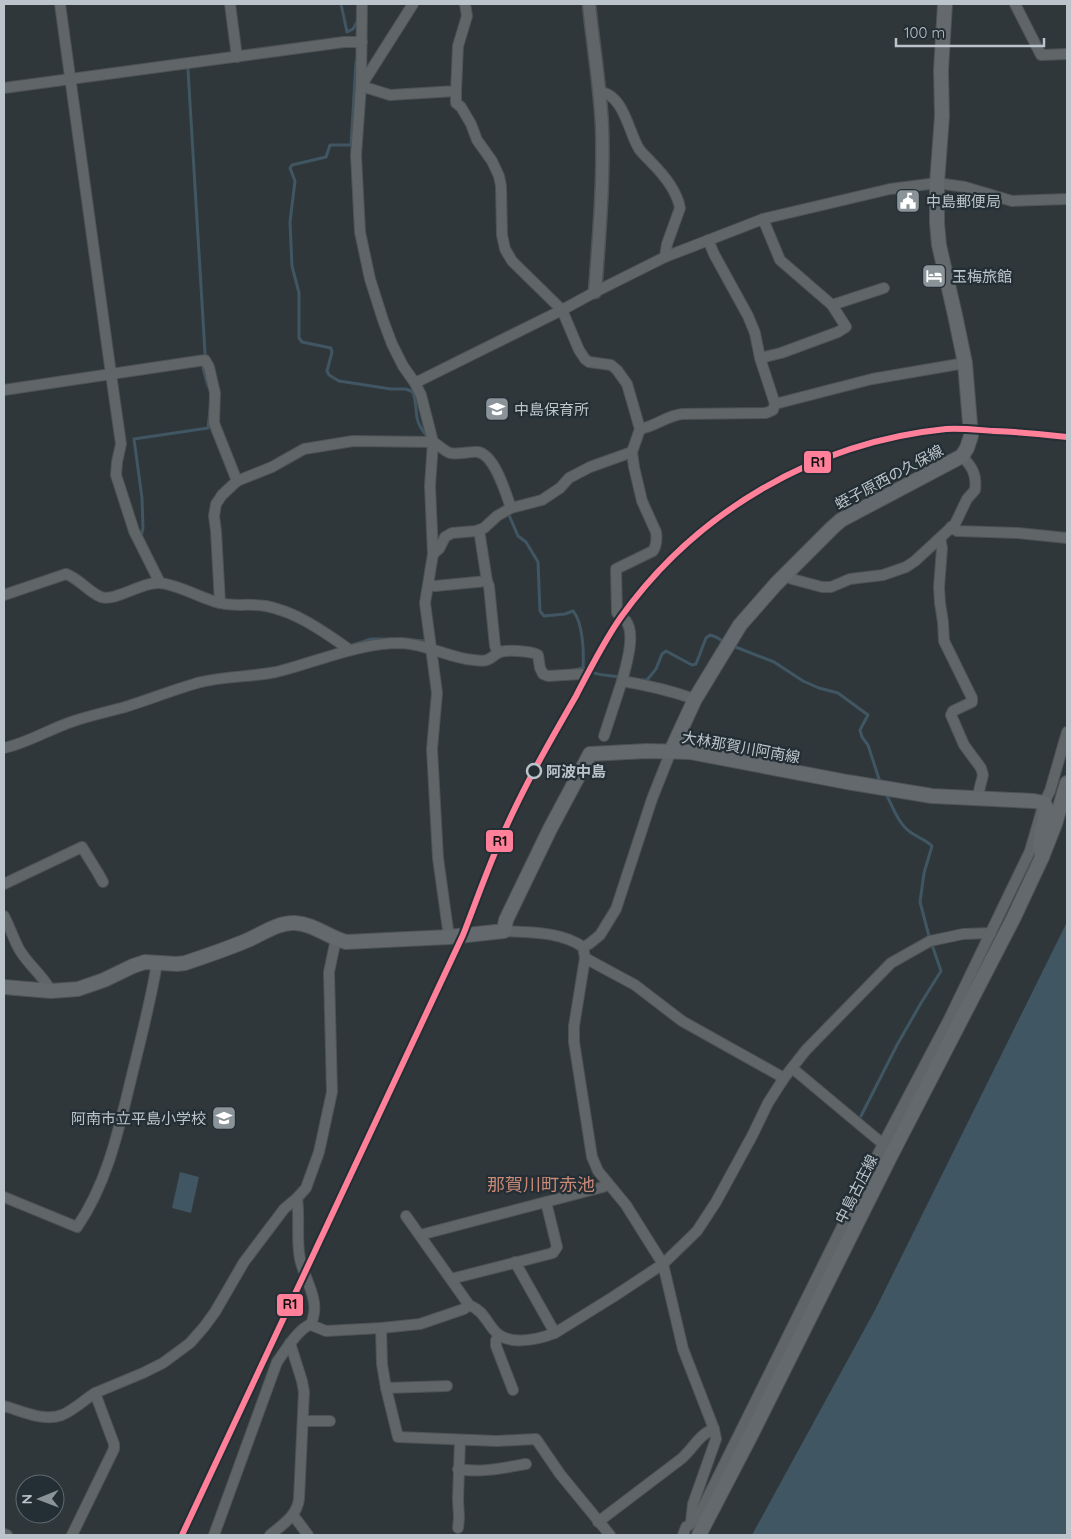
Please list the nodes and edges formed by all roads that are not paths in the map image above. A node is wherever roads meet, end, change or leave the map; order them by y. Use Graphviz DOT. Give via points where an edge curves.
graph roads {
  1 [pos="60,4"];
  2 [pos="230,4"];
  3 [pos="362,4"];
  4 [pos="413,4"];
  5 [pos="465,4"];
  6 [pos="589,4"];
  7 [pos="945,4"];
  8 [pos="1015,4"];
  9 [pos="362,42"];
  10 [pos="1067,54"];
  11 [pos="237,57"];
  12 [pos="70,78"];
  13 [pos="361,86"];
  14 [pos="4,88"];
  15 [pos="456,91"];
  16 [pos="599,92"];
  17 [pos="937,183"];
  18 [pos="1067,200"];
  19 [pos="763,219"];
  20 [pos="708,240"];
  21 [pos="665,257"];
  22 [pos="884,288"];
  23 [pos="595,292"];
  24 [pos="832,305"];
  25 [pos="562,310"];
  26 [pos="760,358"];
  27 [pos="964,363"];
  28 [pos="111,374"];
  29 [pos="415,383"];
  30 [pos="4,390"];
  31 [pos="775,404"];
  32 [pos="640,429"];
  33 [pos="433,442"];
  34 [pos="632,452"];
  35 [pos="962,456"];
  36 [pos="237,481"];
  37 [pos="511,508"];
  38 [pos="952,527"];
  39 [pos="479,530"];
  40 [pos="940,538"];
  41 [pos="1067,538"];
  42 [pos="433,554"];
  43 [pos="784,575"];
  44 [pos="486,581"];
  45 [pos="160,583"];
  46 [pos="428,584"];
  47 [pos="4,596"];
  48 [pos="220,600"];
  49 [pos="431,648"];
  50 [pos="497,649"];
  51 [pos="350,650"];
  52 [pos="581,674"];
  53 [pos="623,678"];
  54 [pos="695,699"];
  55 [pos="1067,732"];
  56 [pos="604,736"];
  57 [pos="4,748"];
  58 [pos="671,751"];
  59 [pos="1067,783"];
  60 [pos="977,799"];
  61 [pos="1044,803"];
  62 [pos="1042,857"];
  63 [pos="103,882"];
  64 [pos="4,884"];
  65 [pos="4,916"];
  66 [pos="504,930"];
  67 [pos="991,933"];
  68 [pos="449,937"];
  69 [pos="336,940"];
  70 [pos="582,947"];
  71 [pos="585,958"];
  72 [pos="157,963"];
  73 [pos="4,987"];
  74 [pos="51,991"];
  75 [pos="792,1068"];
  76 [pos="784,1078"];
  77 [pos="883,1144"];
  78 [pos="608,1184"];
  79 [pos="4,1198"];
  80 [pos="297,1198"];
  81 [pos="546,1202"];
  82 [pos="406,1216"];
  83 [pos="420,1236"];
  84 [pos="515,1262"];
  85 [pos="663,1264"];
  86 [pos="451,1279"];
  87 [pos="469,1304"];
  88 [pos="311,1325"];
  89 [pos="381,1328"];
  90 [pos="555,1333"];
  91 [pos="500,1336"];
  92 [pos="290,1343"];
  93 [pos="447,1386"];
  94 [pos="386,1388"];
  95 [pos="513,1390"];
  96 [pos="95,1393"];
  97 [pos="4,1406"];
  98 [pos="304,1421"];
  99 [pos="330,1421"];
  100 [pos="714,1429"];
  101 [pos="460,1440"];
  102 [pos="526,1464"];
  103 [pos="458,1469"];
  104 [pos="293,1515"];
  105 [pos="598,1522"];
  106 [pos="458,1528"];
  107 [pos="695,1530"];
  108 [pos="72,1535"];
  109 [pos="214,1535"];
  110 [pos="270,1535"];
  111 [pos="308,1535"];
  112 [pos="610,1535"];
  113 [pos="683,1535"];
  114 [pos="690,1535"];
  1 -- 12 [label="street"];
  2 -- 11 [label="street"];
  3 -- 9 [label="street"];
  4 -- 13 [label="street"];
  5 -- 15 [label="street" via="467,16 458,46"];
  6 -- 16 [label="street"];
  7 -- 17 [label="main road, 蛭子原西の久保線"];
  8 -- 10 [label="street" via="1041,55"];
  9 -- 11 [label="street"];
  9 -- 13 [label="street"];
  11 -- 12 [label="street"];
  12 -- 14 [label="street"];
  12 -- 28 [label="street"];
  13 -- 15 [label="street" via="390,95"];
  13 -- 29 [label="street" via="356,155 360,232 370,280 392,344"];
  15 -- 25 [label="street" via="456,103 499,176 505,249 512,261"];
  16 -- 21 [label="street" via="608,94 622,110 637,146 669,184 679,202"];
  16 -- 23 [label="street" via="602,194"];
  17 -- 18 [label="street" via="965,187 1012,201"];
  17 -- 19 [label="street" via="890,189"];
  17 -- 27 [label="main road, 蛭子原西の久保線" via="939,245"];
  19 -- 20 [label="street"];
  19 -- 24 [label="street" via="780,260"];
  20 -- 21 [label="street"];
  20 -- 26 [label="street" via="748,316"];
  21 -- 23 [label="street"];
  22 -- 24 [label="street"];
  23 -- 25 [label="street"];
  24 -- 26 [label="street" via="846,327"];
  25 -- 29 [label="street"];
  25 -- 32 [label="street" via="585,359 611,365 627,384"];
  26 -- 31 [label="street"];
  27 -- 31 [label="street" via="872,379"];
  27 -- 35 [label="main road, 蛭子原西の久保線" via="970,436"];
  28 -- 30 [label="street"];
  28 -- 36 [label="street" via="205,360 215,393 214,423"];
  28 -- 45 [label="street" via="121,444 116,475 134,530"];
  29 -- 33 [label="street"];
  31 -- 32 [label="street" via="773,410 766,413 674,415"];
  32 -- 34 [label="street"];
  33 -- 36 [label="street" via="353,441 304,449"];
  33 -- 37 [label="street" via="450,453 480,452 487,455 500,477"];
  33 -- 42 [label="street" via="430,486"];
  34 -- 37 [label="street" via="569,478 542,500"];
  34 -- 53 [label="street" via="642,502 657,537 653,551 616,570 617,614 626,621 630,630"];
  35 -- 38 [label="street" via="976,474 975,490"];
  35 -- 43 [label="main road, 蛭子原西の久保線" via="841,520"];
  36 -- 48 [label="street" via="216,504 214,516"];
  37 -- 39 [label="street"];
  38 -- 40 [label="street"];
  38 -- 41 [label="street" via="957,531 1018,532"];
  39 -- 42 [label="street" via="452,533 445,537"];
  39 -- 44 [label="street"];
  40 -- 43 [label="street" via="906,567 884,576 861,577 822,587"];
  40 -- 60 [label="street" via="939,595 944,641 972,698 972,702 951,715 964,744 981,768 983,775"];
  42 -- 46 [label="street"];
  43 -- 54 [label="main road, 蛭子原西の久保線" via="740,625"];
  44 -- 46 [label="street"];
  44 -- 50 [label="street"];
  45 -- 47 [label="street" via="111,598 101,597 66,574"];
  45 -- 48 [label="street"];
  46 -- 49 [label="street" via="425,603"];
  48 -- 51 [label="street" via="233,606 264,606 282,611 320,629"];
  49 -- 50 [label="street" via="474,660 488,660 494,657"];
  49 -- 51 [label="street" via="400,643"];
  49 -- 68 [label="street" via="437,693 432,749 438,858"];
  50 -- 52 [label="street" via="534,652 538,655 543,674 548,676"];
  51 -- 57 [label="street" via="276,672 200,682 71,722"];
  53 -- 54 [label="street"];
  53 -- 56 [label="street"];
  54 -- 58 [label="main road, 蛭子原西の久保線"];
  55 -- 61 [label="street"];
  58 -- 60 [label="main road, 大林那賀川阿南線" via="900,791"];
  58 -- 66 [label="main road, 大林那賀川阿南線" via="590,754 550,829"];
  58 -- 70 [label="street" via="616,909 600,935"];
  59 -- 62 [label="main road"];
  60 -- 61 [label="main road, 大林那賀川阿南線"];
  61 -- 62 [label="main road" via="1047,809 1040,843"];
  61 -- 67 [label="street" via="1030,851"];
  62 -- 107 [label="main road, 中島古庄線" via="754,1429"];
  63 -- 64 [label="street" via="82,847"];
  65 -- 74 [label="street" via="19,949"];
  66 -- 68 [label="main road"];
  66 -- 70 [label="street" via="553,934"];
  67 -- 75 [label="street" via="963,934 931,941 891,962"];
  67 -- 77 [label="street"];
  68 -- 69 [label="main road"];
  69 -- 72 [label="main road" via="311,926 282,924 247,941 185,963"];
  69 -- 80 [label="street" via="329,972 332,1092 319,1152 306,1188"];
  70 -- 71 [label="street"];
  71 -- 76 [label="street" via="635,985 682,1021"];
  71 -- 78 [label="street" via="574,1042 592,1157"];
  72 -- 74 [label="main road" via="145,962 78,989"];
  72 -- 79 [label="street" via="109,1163 89,1209 77,1226"];
  73 -- 74 [label="main road"];
  75 -- 76 [label="street"];
  75 -- 77 [label="street"];
  76 -- 85 [label="street" via="716,1202 697,1231"];
  77 -- 107 [label="street" via="700,1511"];
  78 -- 81 [label="street"];
  78 -- 85 [label="street" via="626,1205"];
  80 -- 88 [label="street" via="300,1260 314,1306"];
  80 -- 96 [label="street" via="284,1209 244,1262 216,1312 190,1343 163,1363"];
  81 -- 83 [label="street"];
  81 -- 84 [label="street" via="558,1247 553,1253"];
  82 -- 83 [label="street"];
  83 -- 86 [label="street"];
  84 -- 86 [label="street"];
  84 -- 90 [label="street"];
  85 -- 90 [label="street"];
  85 -- 100 [label="street" via="683,1349"];
  86 -- 87 [label="street"];
  87 -- 89 [label="street" via="464,1309 420,1324"];
  87 -- 91 [label="street" via="484,1314"];
  88 -- 89 [label="street" via="326,1330"];
  88 -- 92 [label="street"];
  89 -- 94 [label="street"];
  90 -- 91 [label="street" via="542,1339 524,1340"];
  91 -- 95 [label="street" via="496,1346"];
  92 -- 98 [label="street" via="304,1392"];
  92 -- 109 [label="street" via="277,1362"];
  93 -- 94 [label="street"];
  94 -- 101 [label="street" via="398,1437"];
  96 -- 97 [label="street" via="61,1416 37,1417"];
  96 -- 108 [label="street" via="114,1449"];
  98 -- 99 [label="street"];
  98 -- 104 [label="street" via="299,1499"];
  100 -- 105 [label="street" via="700,1438 681,1459"];
  100 -- 107 [label="street" via="716,1439 693,1504"];
  101 -- 103 [label="street"];
  101 -- 105 [label="street" via="536,1439"];
  102 -- 103 [label="street" via="480,1471"];
  103 -- 106 [label="street"];
  104 -- 110 [label="street"];
  104 -- 111 [label="street"];
  105 -- 112 [label="street"];
  107 -- 113 [label="street" via="686,1527"];
  107 -- 114 [label="street"];
}
